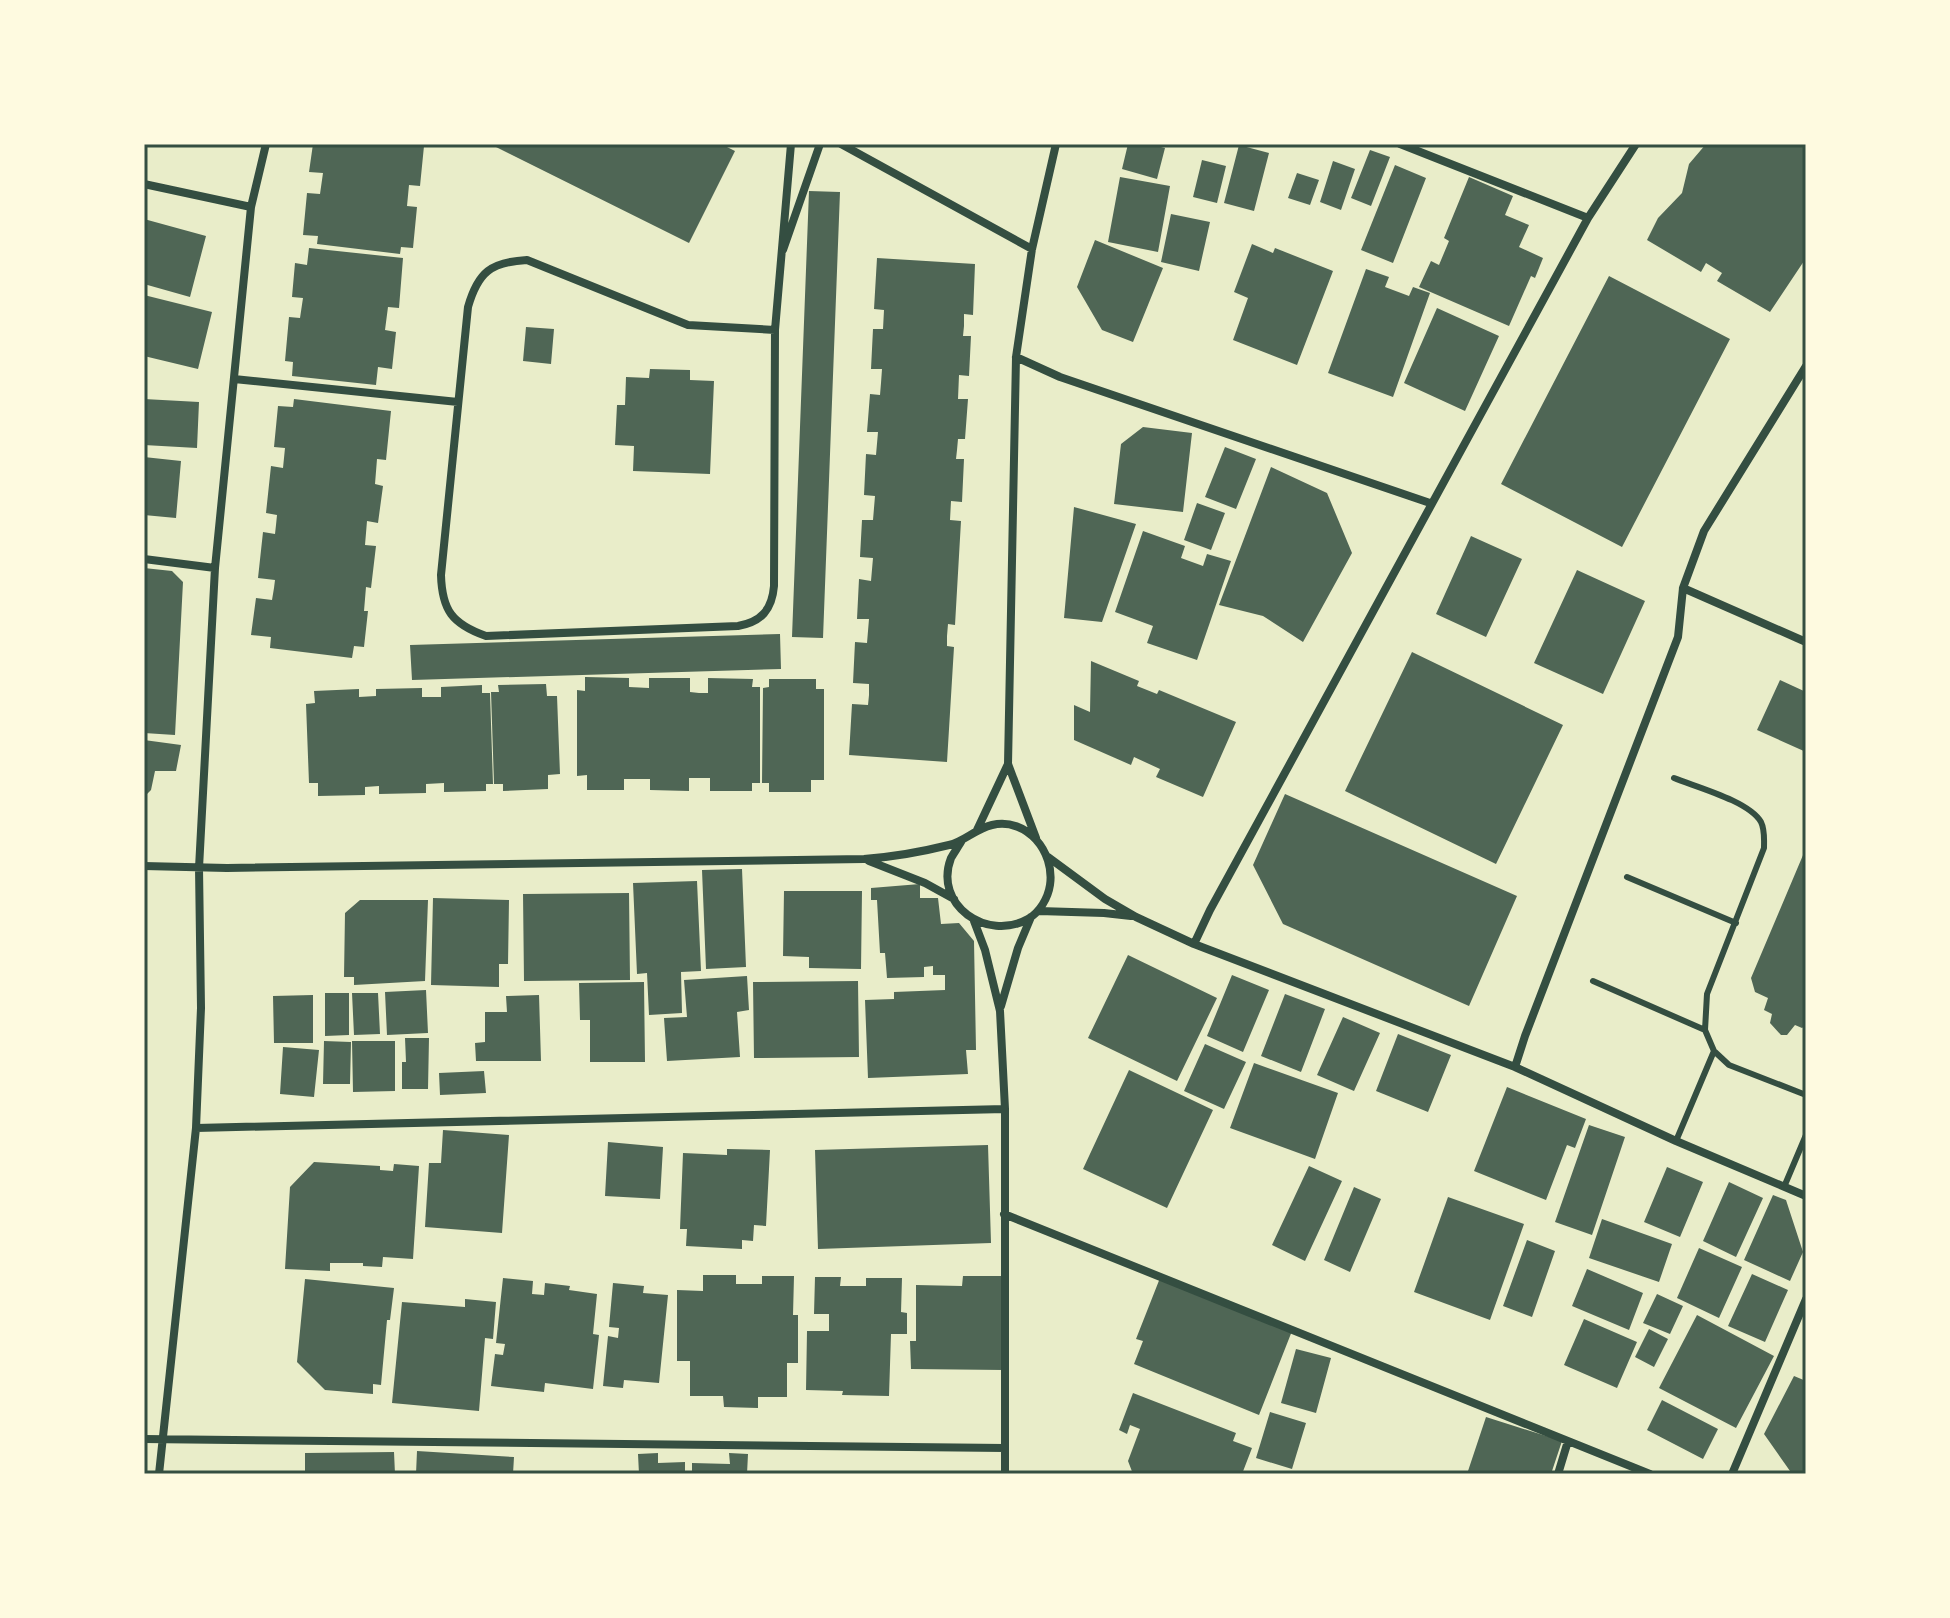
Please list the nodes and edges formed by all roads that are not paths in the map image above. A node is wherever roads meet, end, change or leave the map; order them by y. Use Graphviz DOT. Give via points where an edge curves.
graph roads {
  1 [pos="266,144"];
  2 [pos="791,144"];
  3 [pos="820,144"];
  4 [pos="841,144"];
  5 [pos="1056,144"];
  6 [pos="1400,144"];
  7 [pos="1636,144"];
  8 [pos="144,184"];
  9 [pos="251,207"];
  10 [pos="1588,218"];
  11 [pos="1032,249"];
  12 [pos="780,258"];
  13 [pos="775,330"];
  14 [pos="1016,357"];
  15 [pos="1806,366"];
  16 [pos="234,379"];
  17 [pos="458,402"];
  18 [pos="1430,503"];
  19 [pos="144,559"];
  20 [pos="215,568"];
  21 [pos="1683,588"];
  22 [pos="1806,642"];
  23 [pos="1008,764"];
  24 [pos="1674,778"];
  25 [pos="977,830"];
  26 [pos="1036,838"];
  27 [pos="961,842"];
  28 [pos="1048,857"];
  29 [pos="864,859"];
  30 [pos="144,866"];
  31 [pos="199,868"];
  32 [pos="1627,877"];
  33 [pos="954,899"];
  34 [pos="1035,914"];
  35 [pos="1136,917"];
  36 [pos="974,921"];
  37 [pos="1736,923"];
  38 [pos="1194,944"];
  39 [pos="1593,981"];
  40 [pos="1000,1011"];
  41 [pos="1705,1030"];
  42 [pos="1714,1051"];
  43 [pos="1515,1067"];
  44 [pos="1806,1095"];
  45 [pos="1005,1109"];
  46 [pos="196,1128"];
  47 [pos="1806,1135"];
  48 [pos="1676,1141"];
  49 [pos="1784,1187"];
  50 [pos="1806,1196"];
  51 [pos="1004,1214"];
  52 [pos="1806,1299"];
  53 [pos="144,1439"];
  54 [pos="163,1440"];
  55 [pos="1568,1441"];
  56 [pos="1005,1448"];
  57 [pos="159,1474"];
  58 [pos="1005,1474"];
  59 [pos="1558,1474"];
  60 [pos="1650,1474"];
  61 [pos="1732,1474"];
  1 -- 9 [label="street"];
  2 -- 12 [label="street"];
  3 -- 12 [label="street"];
  4 -- 11 [label="street"];
  5 -- 11 [label="street"];
  6 -- 10 [label="street"];
  7 -- 10 [label="street"];
  8 -- 9 [label="street"];
  9 -- 16 [label="street"];
  10 -- 18 [label="street"];
  11 -- 14 [label="street"];
  12 -- 13 [label="street"];
  13 -- 17 [label="street" via="688,325 527,260 505,262 487,271 474,287"];
  13 -- 17 [label="street" via="773,601 753,623 486,636 466,629 450,615 441,575"];
  14 -- 18 [label="street" via="1060,377"];
  14 -- 23 [label="street"];
  15 -- 21 [label="street" via="1704,531"];
  16 -- 17 [label="street"];
  16 -- 20 [label="street"];
  18 -- 38 [label="street"];
  19 -- 20 [label="street"];
  20 -- 31 [label="street"];
  21 -- 22 [label="street"];
  21 -- 43 [label="street" via="1678,637"];
  23 -- 25 [label="street"];
  23 -- 26 [label="street"];
  24 -- 37 [label="lane" via="1740,804 1761,822 1764,848"];
  25 -- 26 [label="street" via="997,824"];
  25 -- 27 [label="street"];
  26 -- 28 [label="street"];
  27 -- 29 [label="street"];
  27 -- 33 [label="street" via="951,859"];
  28 -- 34 [label="street" via="1049,894"];
  28 -- 35 [label="street"];
  29 -- 31 [label="street"];
  29 -- 33 [label="street"];
  30 -- 31 [label="street"];
  31 -- 46 [label="street"];
  32 -- 37 [label="lane"];
  33 -- 36 [label="street"];
  34 -- 35 [label="street"];
  34 -- 36 [label="street" via="1013,926"];
  34 -- 40 [label="street" via="1018,948"];
  35 -- 38 [label="street"];
  36 -- 40 [label="street"];
  37 -- 41 [label="lane" via="1707,994"];
  38 -- 43 [label="street"];
  39 -- 41 [label="lane"];
  40 -- 45 [label="street"];
  41 -- 42 [label="lane"];
  42 -- 44 [label="lane" via="1729,1065"];
  42 -- 48 [label="lane"];
  43 -- 48 [label="street"];
  45 -- 46 [label="street"];
  45 -- 51 [label="street"];
  46 -- 54 [label="street"];
  47 -- 49 [label="lane"];
  48 -- 49 [label="street"];
  49 -- 50 [label="street"];
  51 -- 55 [label="street"];
  51 -- 56 [label="street"];
  52 -- 61 [label="street"];
  53 -- 54 [label="street"];
  54 -- 56 [label="street"];
  54 -- 57 [label="street"];
  55 -- 59 [label="street"];
  55 -- 60 [label="street"];
  56 -- 58 [label="street"];
}
